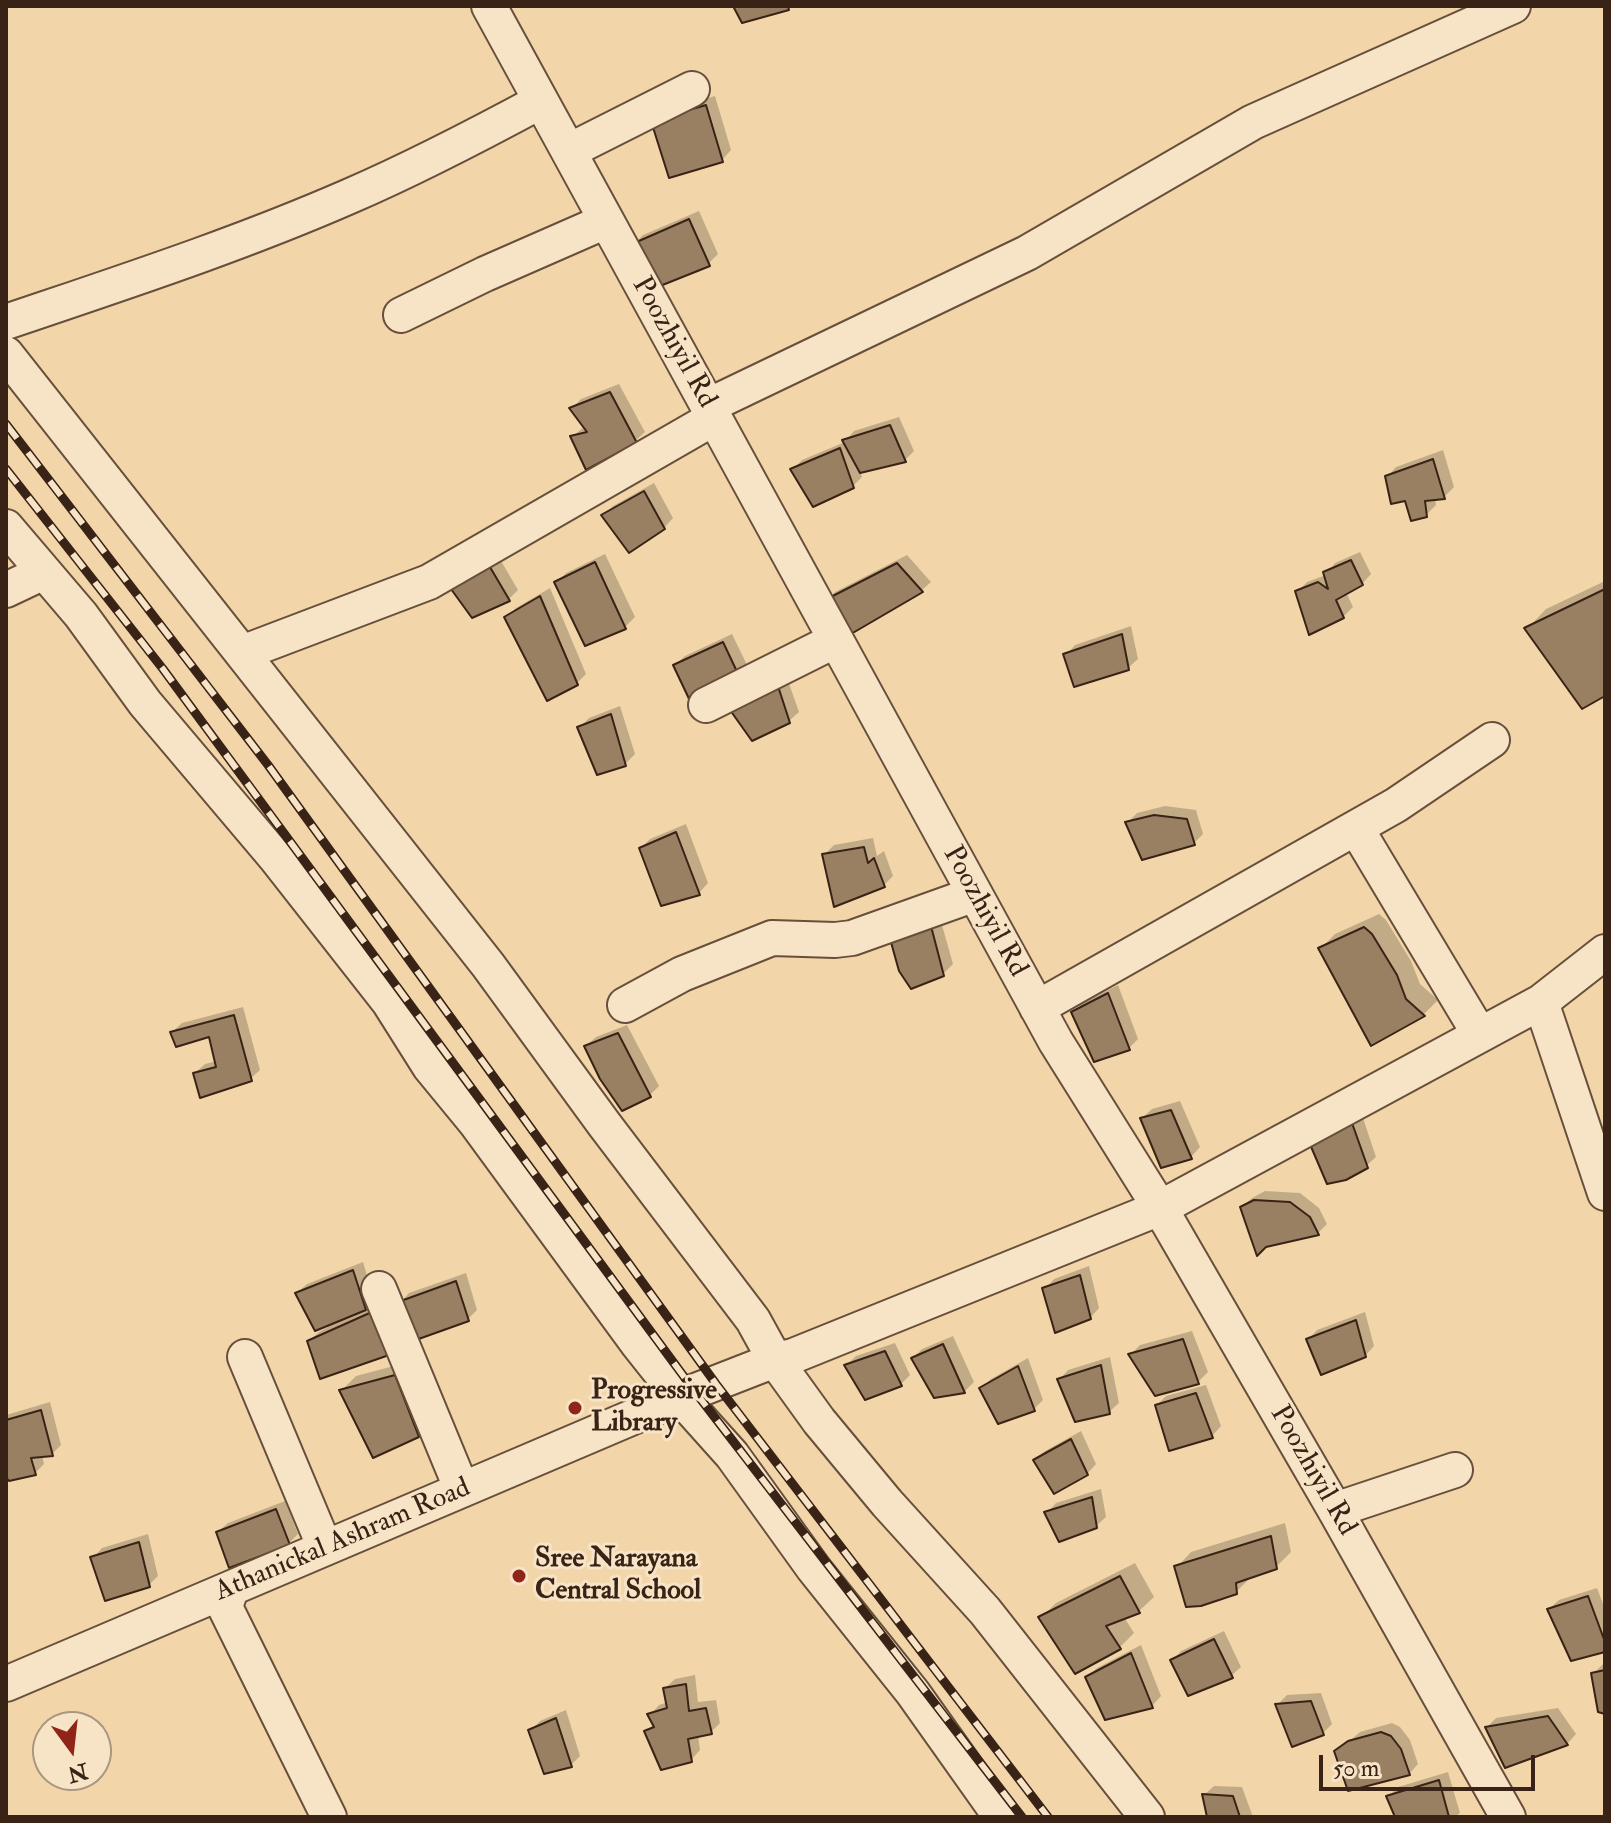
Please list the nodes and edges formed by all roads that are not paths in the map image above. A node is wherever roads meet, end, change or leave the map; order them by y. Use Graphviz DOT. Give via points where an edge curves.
graph roads {
  1 [pos="1513,6"];
  2 [pos="497,8"];
  3 [pos="692,89"];
  4 [pos="541,101"];
  5 [pos="569,151"];
  6 [pos="606,221"];
  7 [pos="401,315"];
  8 [pos="6,322"];
  9 [pos="6,354"];
  10 [pos="711,412"];
  11 [pos="6,527"];
  12 [pos="44,572"];
  13 [pos="6,590"];
  14 [pos="836,640"];
  15 [pos="242,653"];
  16 [pos="706,705"];
  17 [pos="1492,740"];
  18 [pos="1356,828"];
  19 [pos="975,894"];
  20 [pos="1605,952"];
  21 [pos="1541,1002"];
  22 [pos="625,1005"];
  23 [pos="1037,1008"];
  24 [pos="1480,1035"];
  25 [pos="1605,1193"];
  26 [pos="1160,1208"];
  27 [pos="379,1289"];
  28 [pos="245,1357"];
  29 [pos="775,1360"];
  30 [pos="680,1397"];
  31 [pos="1455,1470"];
  32 [pos="462,1490"];
  33 [pos="1335,1510"];
  34 [pos="325,1548"];
  35 [pos="231,1589"];
  36 [pos="6,1684"];
  37 [pos="1505,1811"];
  38 [pos="329,1817"];
  39 [pos="1001,1817"];
  40 [pos="1147,1817"];
  1 -- 10 [label="street" via="1253,122 1027,253"];
  2 -- 4 [label="street, Poozhiyil Rd"];
  3 -- 5 [label="street"];
  4 -- 5 [label="street, Poozhiyil Rd"];
  4 -- 8 [label="street" via="338,201"];
  5 -- 6 [label="street, Poozhiyil Rd"];
  6 -- 7 [label="street"];
  6 -- 10 [label="street, Poozhiyil Rd"];
  9 -- 15 [label="street"];
  10 -- 14 [label="street, Poozhiyil Rd"];
  10 -- 15 [label="street" via="429,582"];
  11 -- 12 [label="street"];
  12 -- 13 [label="street"];
  12 -- 30 [label="street" via="389,1002 430,1067"];
  14 -- 16 [label="street"];
  14 -- 19 [label="street, Poozhiyil Rd"];
  15 -- 29 [label="street" via="488,965 753,1320"];
  17 -- 18 [label="street"];
  18 -- 23 [label="street"];
  18 -- 24 [label="street"];
  19 -- 22 [label="street" via="852,938 772,938 682,974"];
  19 -- 23 [label="street, Poozhiyil Rd"];
  20 -- 21 [label="street, Athanickal Ashram Road"];
  21 -- 24 [label="street, Athanickal Ashram Road"];
  21 -- 25 [label="street"];
  23 -- 26 [label="street, Poozhiyil Rd"];
  24 -- 26 [label="street, Athanickal Ashram Road"];
  26 -- 29 [label="street, Athanickal Ashram Road"];
  26 -- 33 [label="street, Poozhiyil Rd"];
  27 -- 32 [label="street"];
  28 -- 34 [label="street"];
  29 -- 30 [label="street, Athanickal Ashram Road"];
  29 -- 40 [label="street" via="887,1503 985,1611"];
  30 -- 32 [label="street, Athanickal Ashram Road"];
  30 -- 39 [label="street" via="732,1455"];
  31 -- 33 [label="street"];
  32 -- 34 [label="street, Athanickal Ashram Road"];
  33 -- 37 [label="street, Poozhiyil Rd"];
  34 -- 35 [label="street, Athanickal Ashram Road"];
  35 -- 36 [label="street, Athanickal Ashram Road"];
  35 -- 38 [label="street" via="225,1607"];
}
